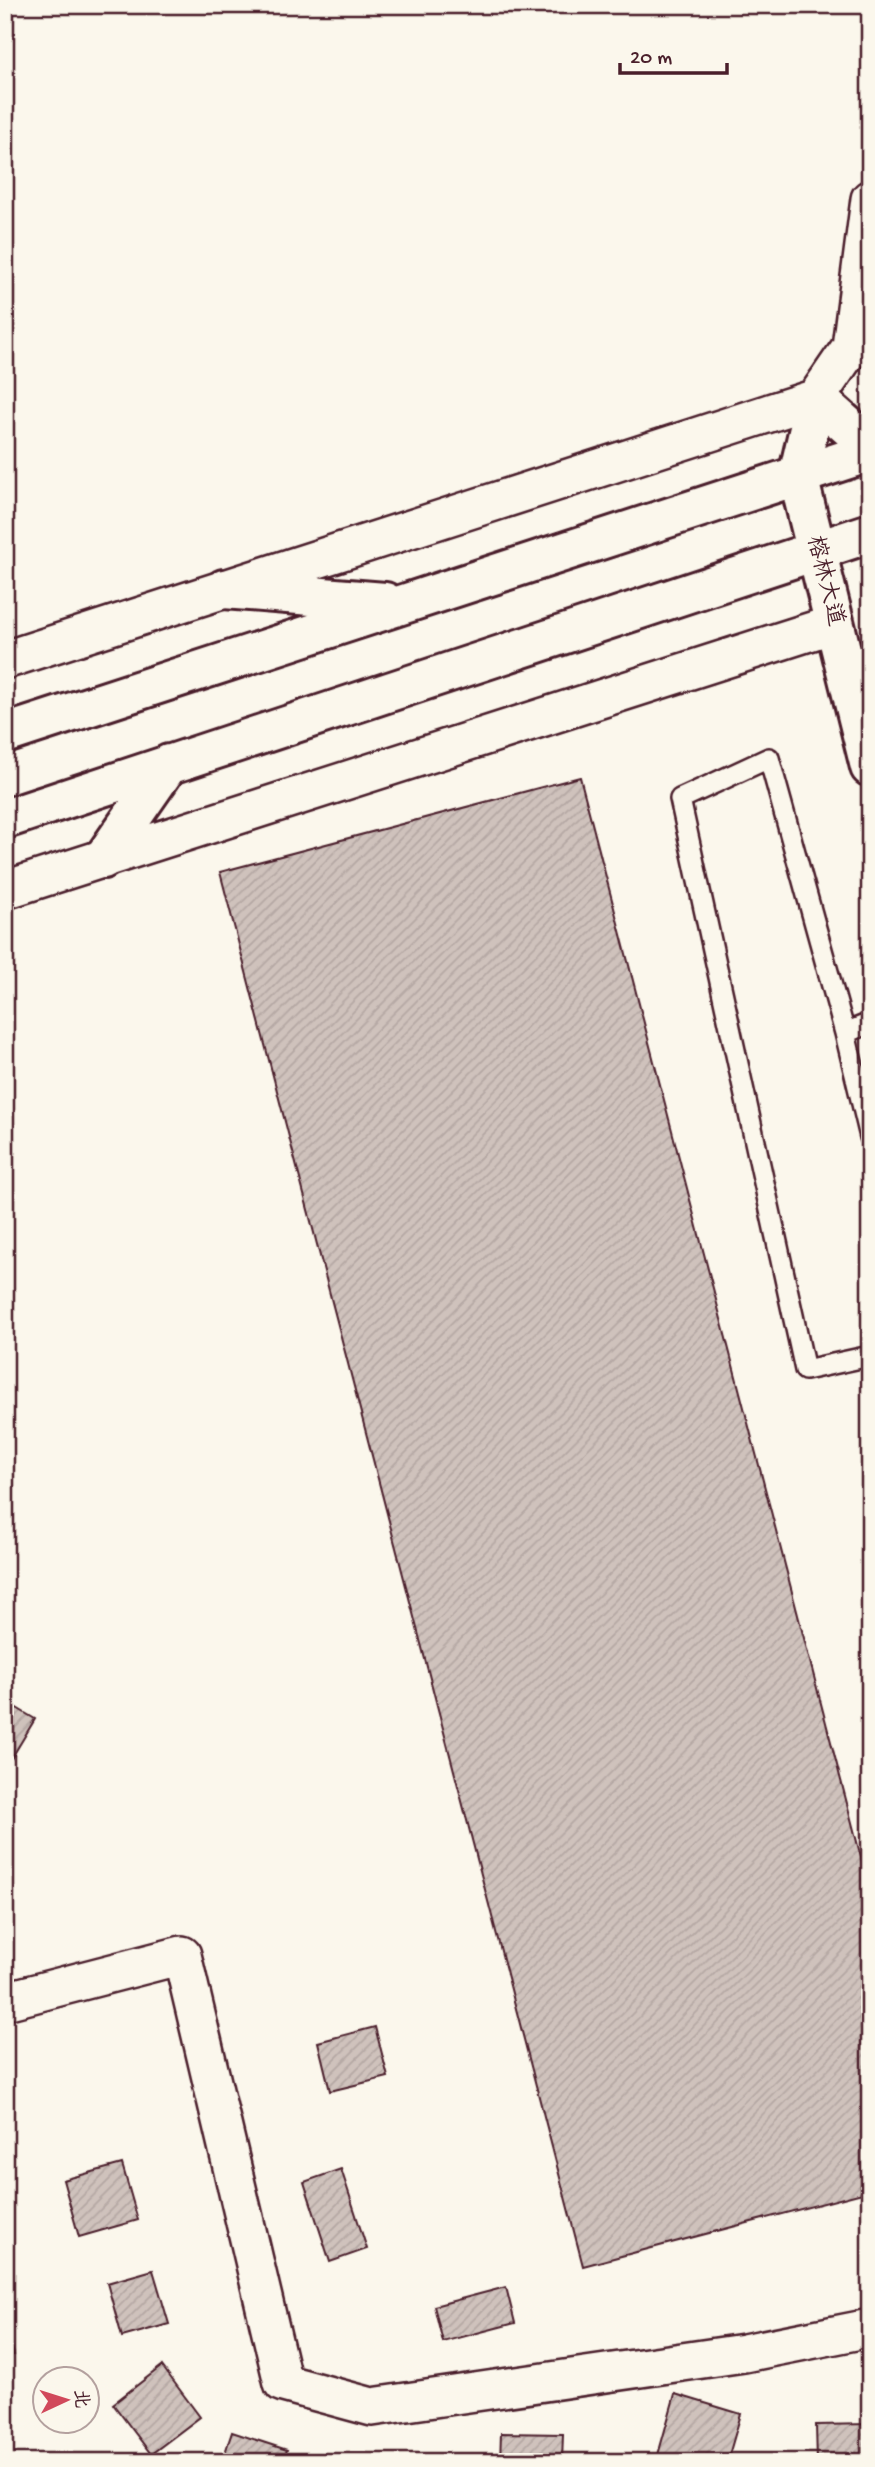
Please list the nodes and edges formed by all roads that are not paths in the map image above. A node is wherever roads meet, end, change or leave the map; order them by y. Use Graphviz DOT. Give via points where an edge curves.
graph roads {
  1 [pos="870,199"];
  2 [pos="816,397"];
  3 [pos="870,446"];
  4 [pos="870,452"];
  5 [pos="798,476"];
  6 [pos="870,533"];
  7 [pos="816,551"];
  8 [pos="224,589"];
  9 [pos="404,604"];
  10 [pos="834,624"];
  11 [pos="5,660"];
  12 [pos="5,734"];
  13 [pos="169,764"];
  14 [pos="870,767"];
  15 [pos="5,819"];
  16 [pos="103,859"];
  17 [pos="5,890"];
  18 [pos="870,1023"];
  19 [pos="845,1033"];
  20 [pos="870,1137"];
  21 [pos="870,1356"];
  22 [pos="5,2001"];
  23 [pos="870,2328"];
  1 -- 2 [label="street" via="851,348"];
  2 -- 3 [label="main road"];
  2 -- 5 [label="main road"];
  2 -- 8 [label="street"];
  4 -- 5 [label="main road"];
  5 -- 7 [label="main road, 榕林大道"];
  5 -- 9 [label="main road"];
  6 -- 7 [label="main road"];
  7 -- 10 [label="main road, 榕林大道"];
  7 -- 13 [label="main road"];
  8 -- 9 [label="main road"];
  8 -- 11 [label="street"];
  9 -- 12 [label="main road"];
  10 -- 14 [label="main road, 榕林大道"];
  10 -- 16 [label="street"];
  13 -- 15 [label="main road"];
  13 -- 16 [label="main road"];
  16 -- 17 [label="street"];
  18 -- 19 [label="lane"];
  19 -- 20 [label="lane"];
  19 -- 21 [label="lane" via="769,758 680,799 805,1370"];
  22 -- 23 [label="street" via="182,1955 283,2383 372,2407 744,2353"];
}
